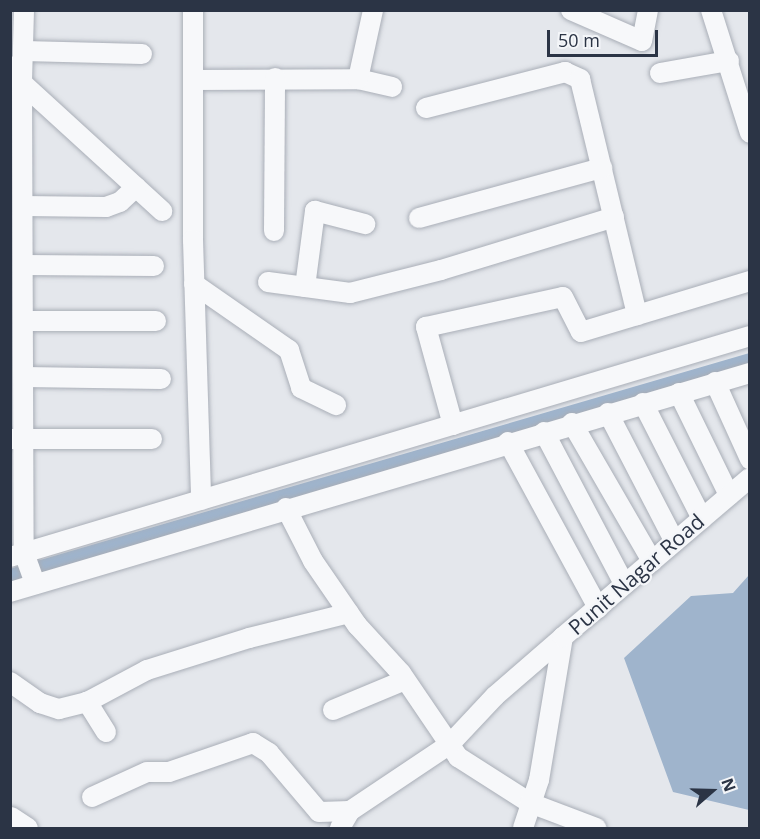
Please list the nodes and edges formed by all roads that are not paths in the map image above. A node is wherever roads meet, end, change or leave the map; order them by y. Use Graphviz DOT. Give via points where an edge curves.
graph roads {
  1 [pos="24,10"];
  2 [pos="193,10"];
  3 [pos="373,10"];
  4 [pos="571,10"];
  5 [pos="648,10"];
  6 [pos="711,10"];
  7 [pos="24,51"];
  8 [pos="142,54"];
  9 [pos="729,61"];
  10 [pos="10,66"];
  11 [pos="660,73"];
  12 [pos="275,78"];
  13 [pos="357,79"];
  14 [pos="193,80"];
  15 [pos="22,83"];
  16 [pos="392,87"];
  17 [pos="426,108"];
  18 [pos="16,119"];
  19 [pos="750,134"];
  20 [pos="602,168"];
  21 [pos="17,172"];
  22 [pos="136,187"];
  23 [pos="23,206"];
  24 [pos="162,211"];
  25 [pos="614,217"];
  26 [pos="419,218"];
  27 [pos="365,224"];
  28 [pos="17,228"];
  29 [pos="274,231"];
  30 [pos="154,266"];
  31 [pos="20,274"];
  32 [pos="750,281"];
  33 [pos="268,282"];
  34 [pos="194,284"];
  35 [pos="305,287"];
  36 [pos="637,315"];
  37 [pos="156,321"];
  38 [pos="20,328"];
  39 [pos="750,336"];
  40 [pos="749,375"];
  41 [pos="161,379"];
  42 [pos="715,382"];
  43 [pos="20,384"];
  44 [pos="679,393"];
  45 [pos="643,403"];
  46 [pos="336,405"];
  47 [pos="608,413"];
  48 [pos="572,423"];
  49 [pos="453,425"];
  50 [pos="544,432"];
  51 [pos="17,439"];
  52 [pos="152,439"];
  53 [pos="508,442"];
  54 [pos="750,459"];
  55 [pos="750,478"];
  56 [pos="17,495"];
  57 [pos="729,495"];
  58 [pos="201,500"];
  59 [pos="286,508"];
  60 [pos="702,519"];
  61 [pos="675,542"];
  62 [pos="17,555"];
  63 [pos="652,561"];
  64 [pos="35,584"];
  65 [pos="624,584"];
  66 [pos="10,592"];
  67 [pos="598,608"];
  68 [pos="349,613"];
  69 [pos="563,637"];
  70 [pos="405,680"];
  71 [pos="10,682"];
  72 [pos="87,702"];
  73 [pos="333,710"];
  74 [pos="106,732"];
  75 [pos="450,744"];
  76 [pos="92,797"];
  77 [pos="530,803"];
  78 [pos="350,811"];
  79 [pos="11,817"];
  80 [pos="28,828"];
  81 [pos="340,828"];
  82 [pos="523,828"];
  83 [pos="596,828"];
  1 -- 7 [label="street"];
  2 -- 14 [label="street"];
  3 -- 13 [label="street"];
  4 -- 5 [label="street" via="642,41"];
  6 -- 9 [label="street"];
  7 -- 8 [label="street"];
  7 -- 15 [label="street"];
  9 -- 11 [label="street"];
  9 -- 19 [label="street"];
  10 -- 15 [label="street"];
  12 -- 13 [label="street"];
  12 -- 14 [label="street"];
  12 -- 29 [label="street"];
  13 -- 16 [label="street"];
  14 -- 34 [label="street"];
  15 -- 18 [label="street"];
  15 -- 22 [label="street"];
  17 -- 20 [label="street" via="565,72 574,74 580,79"];
  18 -- 21 [label="street"];
  20 -- 25 [label="street"];
  20 -- 26 [label="street"];
  21 -- 23 [label="street"];
  22 -- 23 [label="street" via="120,202 106,207"];
  22 -- 24 [label="street"];
  23 -- 28 [label="street"];
  25 -- 35 [label="street" via="441,270 350,293"];
  25 -- 36 [label="street"];
  27 -- 35 [label="street" via="315,211"];
  28 -- 31 [label="street"];
  30 -- 31 [label="street"];
  31 -- 38 [label="street"];
  32 -- 36 [label="street"];
  33 -- 35 [label="street"];
  34 -- 46 [label="street" via="289,350 301,388"];
  34 -- 58 [label="street"];
  36 -- 49 [label="street" via="581,332 563,297 426,327"];
  37 -- 38 [label="street"];
  38 -- 43 [label="street"];
  39 -- 49 [label="street"];
  40 -- 42 [label="street"];
  41 -- 43 [label="street"];
  42 -- 44 [label="street"];
  42 -- 54 [label="street"];
  43 -- 51 [label="street"];
  44 -- 45 [label="street"];
  44 -- 57 [label="street"];
  45 -- 47 [label="street"];
  45 -- 60 [label="street"];
  47 -- 48 [label="street"];
  47 -- 61 [label="street"];
  48 -- 50 [label="street"];
  48 -- 63 [label="street"];
  49 -- 58 [label="street"];
  50 -- 53 [label="street"];
  50 -- 65 [label="street"];
  51 -- 52 [label="street"];
  51 -- 56 [label="street"];
  53 -- 59 [label="street"];
  53 -- 67 [label="street"];
  55 -- 57 [label="street, Punit Nagar Road"];
  56 -- 62 [label="street"];
  57 -- 60 [label="street, Punit Nagar Road"];
  58 -- 62 [label="street"];
  59 -- 64 [label="street"];
  59 -- 68 [label="street" via="313,561"];
  60 -- 61 [label="street, Punit Nagar Road"];
  61 -- 63 [label="street, Punit Nagar Road"];
  62 -- 64 [label="street"];
  63 -- 65 [label="street, Punit Nagar Road"];
  64 -- 66 [label="street"];
  65 -- 67 [label="street, Punit Nagar Road"];
  67 -- 69 [label="street, Punit Nagar Road"];
  68 -- 70 [label="street"];
  68 -- 72 [label="street" via="249,638 147,670"];
  69 -- 75 [label="street" via="495,696"];
  69 -- 77 [label="street, Punit Nagar Road" via="539,780"];
  70 -- 73 [label="street"];
  70 -- 75 [label="street"];
  71 -- 72 [label="street" via="40,703 59,709"];
  72 -- 74 [label="street"];
  75 -- 77 [label="street" via="458,757"];
  75 -- 78 [label="street"];
  76 -- 78 [label="street" via="147,772 169,771 253,743 269,753 319,812"];
  77 -- 82 [label="street, Punit Nagar Road"];
  77 -- 83 [label="street"];
  78 -- 81 [label="street"];
  79 -- 80 [label="street"];
}
